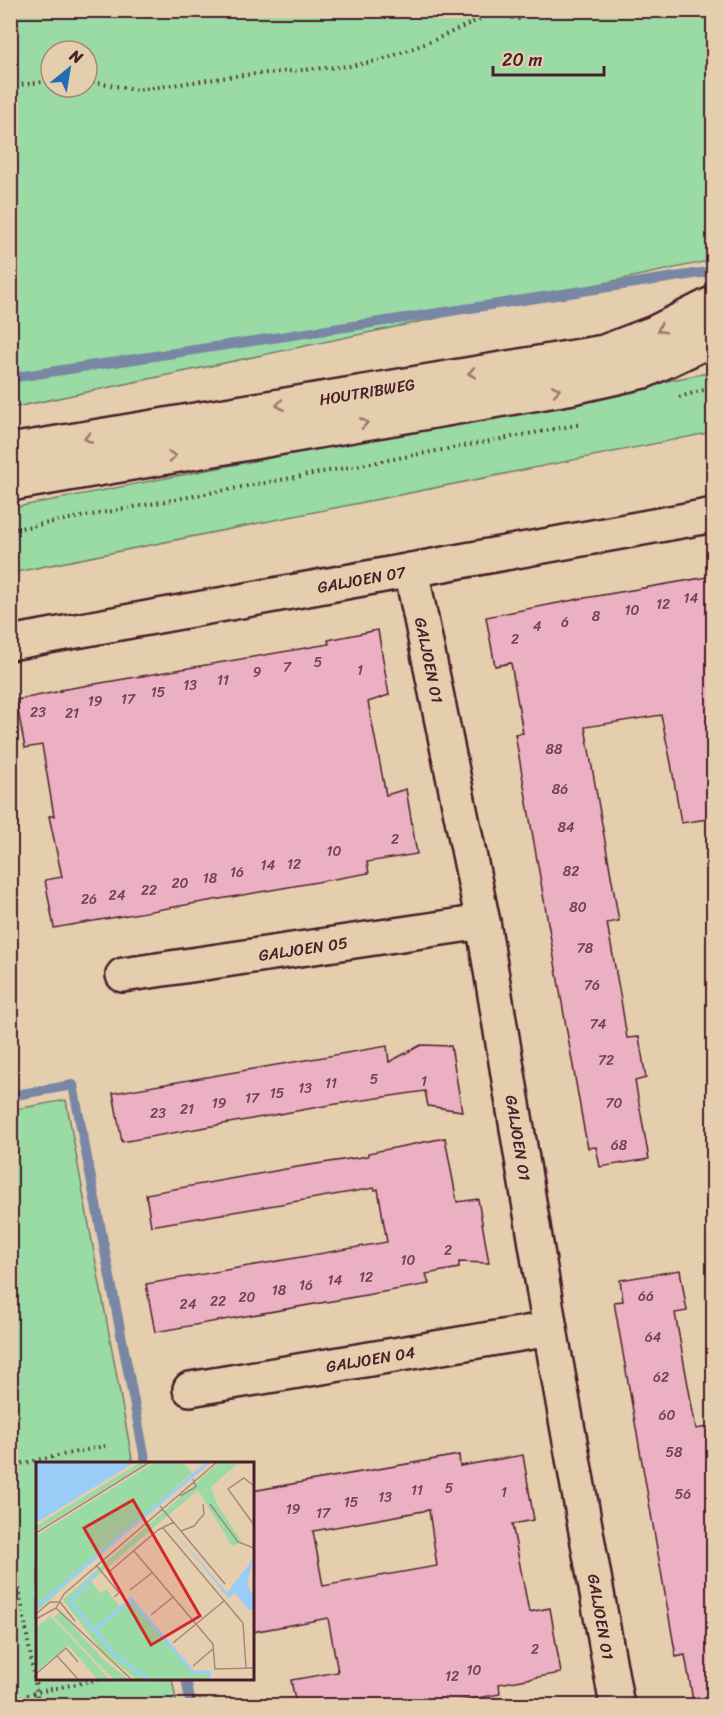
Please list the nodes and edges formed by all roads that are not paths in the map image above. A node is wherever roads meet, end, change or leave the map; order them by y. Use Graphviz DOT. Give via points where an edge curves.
graph roads {
  1 [pos="714,303"];
  2 [pos="714,338"];
  3 [pos="10,451"];
  4 [pos="10,484"];
  5 [pos="714,515"];
  6 [pos="411,570"];
  7 [pos="10,644"];
  8 [pos="483,922"];
  9 [pos="123,975"];
  10 [pos="550,1329"];
  11 [pos="190,1389"];
  12 [pos="616,1706"];
  1 -- 3 [label="street, HOUTRIBWEG, one-way" via="604,352"];
  4 -- 2 [label="street, HOUTRIBWEG, one-way" via="573,387 644,371"];
  5 -- 6 [label="street, GALJOEN 07"];
  6 -- 7 [label="street, GALJOEN 07"];
  6 -- 8 [label="street, GALJOEN 01"];
  8 -- 9 [label="street, GALJOEN 05"];
  8 -- 10 [label="street, GALJOEN 01"];
  10 -- 11 [label="street, GALJOEN 04"];
  10 -- 12 [label="street, GALJOEN 01"];
}
